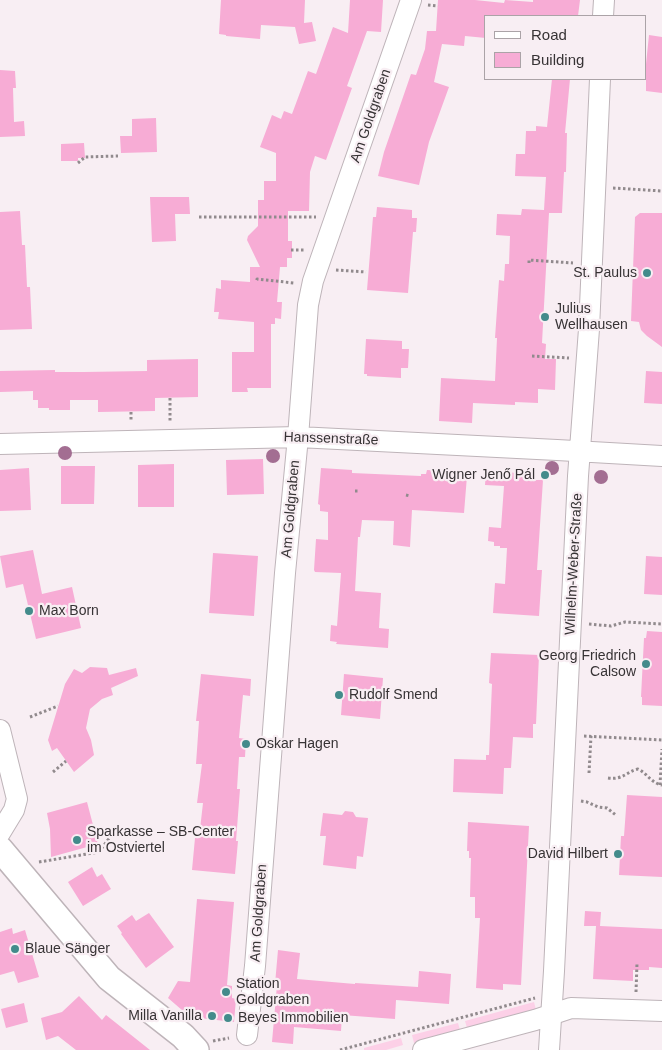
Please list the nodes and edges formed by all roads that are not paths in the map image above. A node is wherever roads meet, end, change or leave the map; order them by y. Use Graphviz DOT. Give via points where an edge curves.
graph roads {
  1 [pos="604,0"];
  2 [pos="420,3"];
  3 [pos="603,15"];
  4 [pos="600,80"];
  5 [pos="298,437"];
  6 [pos="0,444"];
  7 [pos="580,452"];
  8 [pos="662,456"];
  9 [pos="0,730"];
  10 [pos="0,833"];
  11 [pos="0,849"];
  12 [pos="662,1011"];
  13 [pos="551,1014"];
  14 [pos="247,1035"];
  15 [pos="194,1048"];
  16 [pos="423,1050"];
  17 [pos="549,1050"];
  1 -- 3 [label="street"];
  2 -- 5 [label="street, Am Goldgraben" via="315,277 308,305"];
  4 -- 7 [label="street, Wilhelm-Weber-Straße"];
  5 -- 6 [label="street, Hanssenstraße"];
  5 -- 7 [label="street, Hanssenstraße"];
  5 -- 14 [label="street, Am Goldgraben"];
  7 -- 8 [label="street, Hanssenstraße"];
  7 -- 13 [label="street, Wilhelm-Weber-Straße"];
  9 -- 10 [label="street" via="17,799"];
  11 -- 15 [label="street" via="109,978"];
  12 -- 13 [label="street" via="571,1008"];
  13 -- 16 [label="street"];
  13 -- 17 [label="street, Wilhelm-Weber-Straße"];
}
